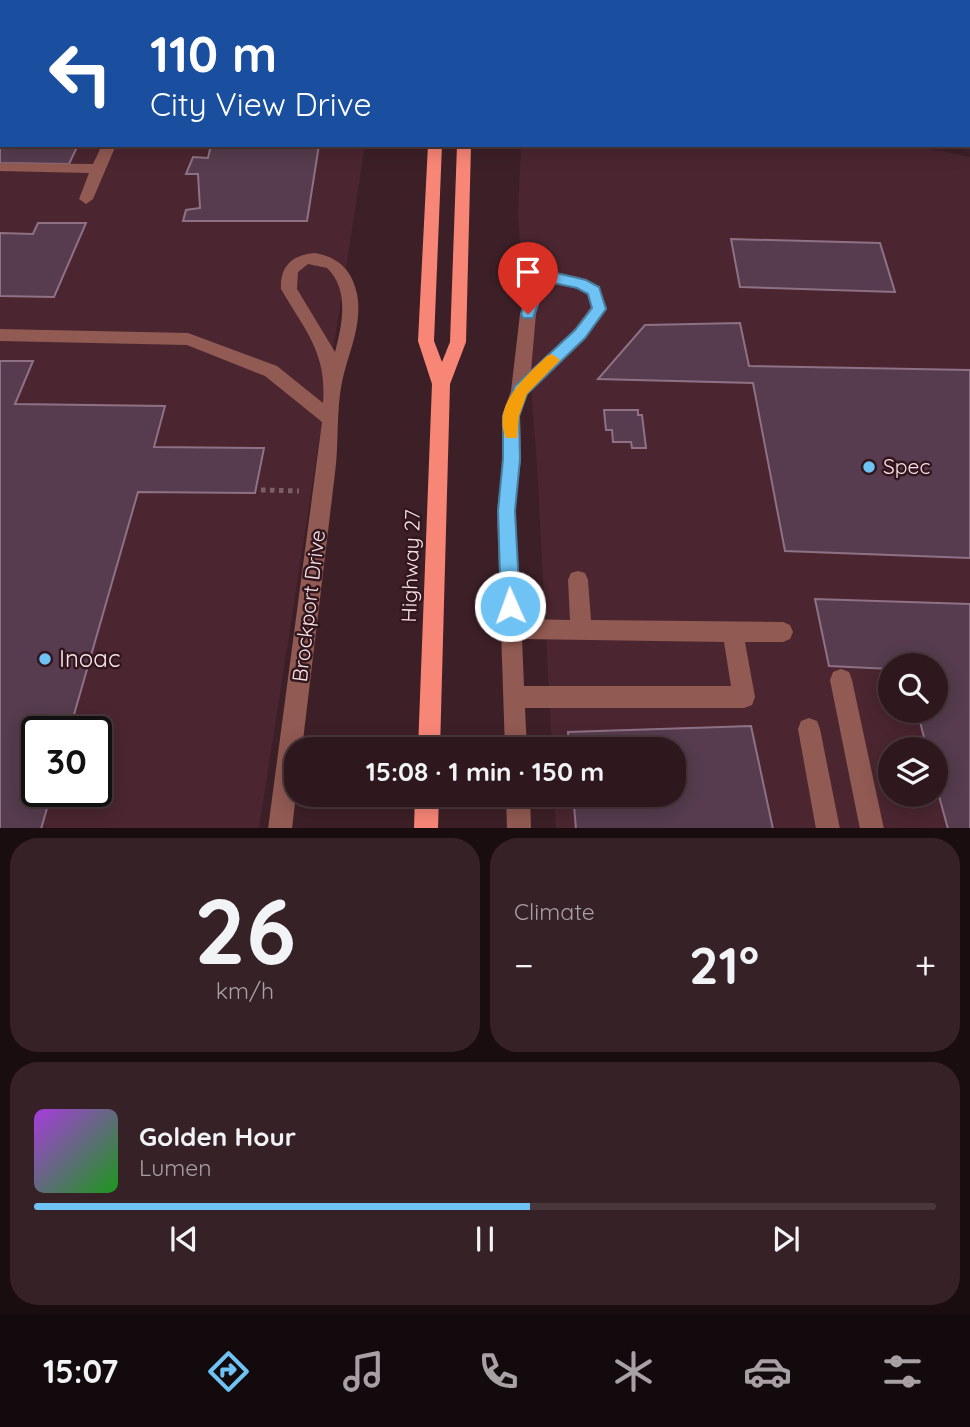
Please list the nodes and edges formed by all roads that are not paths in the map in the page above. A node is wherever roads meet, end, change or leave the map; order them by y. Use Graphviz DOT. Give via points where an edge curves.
graph roads {
  1 [pos="108,147"];
  2 [pos="435,147"];
  3 [pos="464,147"];
  4 [pos="0,167"];
  5 [pos="98,169"];
  6 [pos="86,199"];
  7 [pos="0,335"];
  8 [pos="333,383"];
  9 [pos="441,384"];
  10 [pos="520,391"];
  11 [pos="331,419"];
  12 [pos="578,580"];
  13 [pos="511,629"];
  14 [pos="581,630"];
  15 [pos="733,632"];
  16 [pos="783,632"];
  17 [pos="841,680"];
  18 [pos="514,697"];
  19 [pos="809,729"];
  20 [pos="429,737"];
  21 [pos="516,737"];
  22 [pos="427,807"];
  23 [pos="518,807"];
  24 [pos="281,828"];
  25 [pos="426,828"];
  26 [pos="519,828"];
  27 [pos="828,828"];
  28 [pos="872,828"];
  1 -- 5 [label="street"];
  2 -- 9 [label="main road, Highway 27" via="426,341"];
  3 -- 9 [label="main road, Highway 27" via="458,342"];
  4 -- 5 [label="street"];
  5 -- 6 [label="street"];
  7 -- 11 [label="street" via="188,340 271,371"];
  8 -- 8 [label="street, Brockport Drive" via="348,342 350,309 345,281 339,269 328,262 301,260 290,268 289,289 326,349"];
  8 -- 11 [label="street, Brockport Drive"];
  9 -- 20 [label="main road, Highway 27"];
  10 -- 10 [label="street" via="580,334 599,309 594,291 581,283 552,278 537,286 528,314"];
  10 -- 13 [label="street" via="511,416 506,511"];
  11 -- 24 [label="street, Brockport Drive"];
  12 -- 14 [label="street"];
  13 -- 14 [label="street"];
  13 -- 18 [label="street"];
  14 -- 15 [label="street"];
  15 -- 16 [label="street"];
  15 -- 18 [label="street" via="744,697"];
  17 -- 28 [label="street"];
  18 -- 21 [label="street"];
  19 -- 27 [label="street"];
  22 -- 25 [label="main road"];
  23 -- 26 [label="street"];
}
